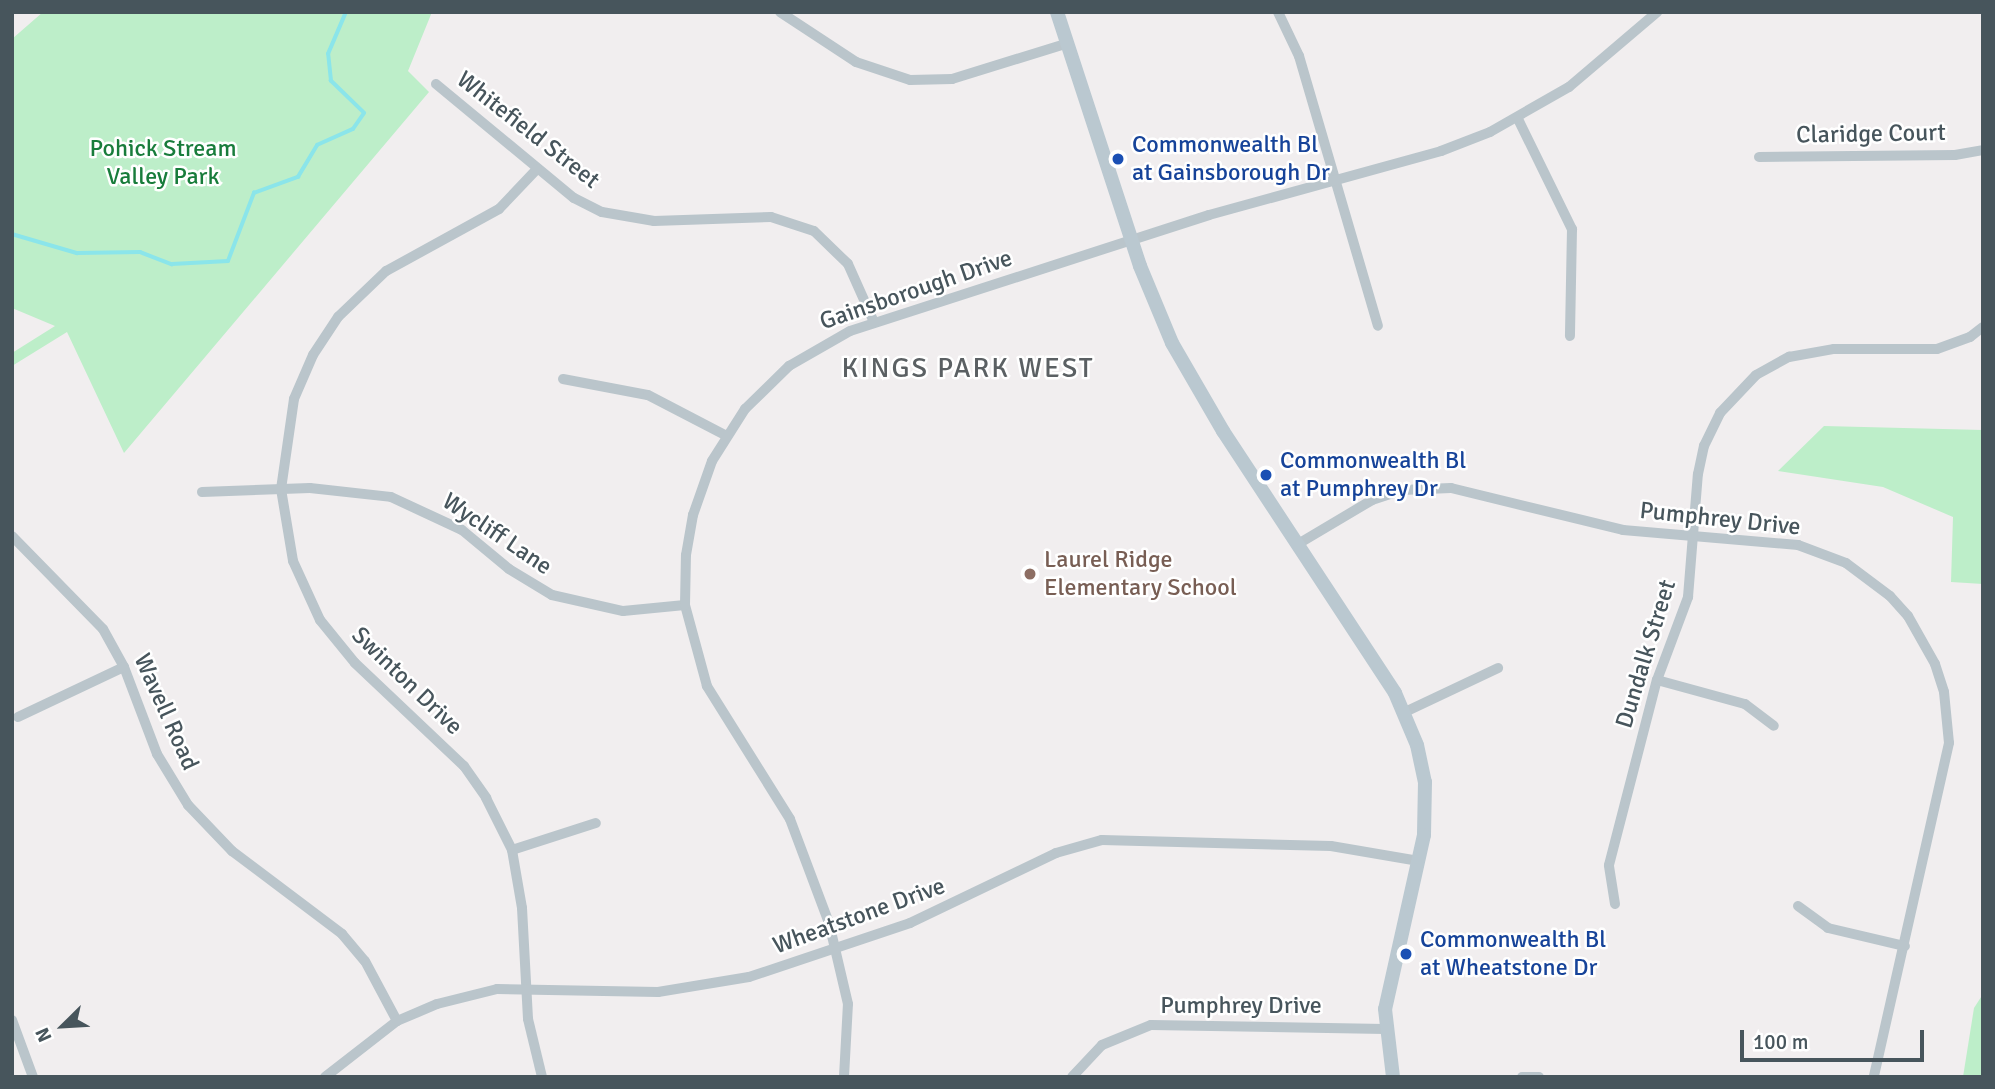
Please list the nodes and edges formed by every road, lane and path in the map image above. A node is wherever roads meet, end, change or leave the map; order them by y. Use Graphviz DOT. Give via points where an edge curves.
graph roads {
  1 [pos="780,12"];
  2 [pos="1057,12"];
  3 [pos="1278,12"];
  4 [pos="1657,12"];
  5 [pos="1068,43"];
  6 [pos="436,84"];
  7 [pos="1518,119"];
  8 [pos="1983,150"];
  9 [pos="1759,157"];
  10 [pos="537,169"];
  11 [pos="1338,180"];
  12 [pos="1131,240"];
  13 [pos="874,323"];
  14 [pos="1378,326"];
  15 [pos="1983,327"];
  16 [pos="1570,336"];
  17 [pos="563,379"];
  18 [pos="726,435"];
  19 [pos="281,489"];
  20 [pos="202,492"];
  21 [pos="12,536"];
  22 [pos="1695,537"];
  23 [pos="1298,544"];
  24 [pos="685,605"];
  25 [pos="124,667"];
  26 [pos="1498,668"];
  27 [pos="1657,680"];
  28 [pos="1405,712"];
  29 [pos="18,717"];
  30 [pos="1774,726"];
  31 [pos="596,823"];
  32 [pos="512,850"];
  33 [pos="1419,861"];
  34 [pos="1615,904"];
  35 [pos="1798,906"];
  36 [pos="1905,946"];
  37 [pos="836,948"];
  38 [pos="526,988"];
  39 [pos="12,1020"];
  40 [pos="397,1021"];
  41 [pos="1385,1029"];
  42 [pos="33,1077"];
  43 [pos="325,1077"];
  44 [pos="542,1077"];
  45 [pos="844,1077"];
  46 [pos="1072,1077"];
  47 [pos="1393,1077"];
  48 [pos="1522,1077"];
  49 [pos="1539,1077"];
  50 [pos="1874,1077"];
  1 -- 5 [label="street" via="856,62 910,80 952,79"];
  2 -- 5 [label="street"];
  3 -- 11 [label="street" via="1299,56"];
  4 -- 7 [label="street, Gainsborough Drive" via="1595,68"];
  5 -- 12 [label="street"];
  6 -- 10 [label="street, Whitefield Street"];
  7 -- 11 [label="street, Gainsborough Drive" via="1441,151"];
  7 -- 16 [label="street" via="1572,229"];
  8 -- 9 [label="street, Claridge Court" via="1955,155"];
  10 -- 13 [label="street, Whitefield Street" via="580,201 620,217 654,221 745,216 800,224 826,240 848,264"];
  10 -- 19 [label="street, Swinton Drive" via="499,209 386,271 338,317 313,355 294,399"];
  11 -- 12 [label="street, Gainsborough Drive"];
  11 -- 14 [label="street"];
  12 -- 13 [label="street, Gainsborough Drive"];
  12 -- 23 [label="street" via="1182,362"];
  13 -- 18 [label="street, Gainsborough Drive" via="822,344 789,366 754,398"];
  15 -- 22 [label="street, Dundalk Street" via="1958,343 1937,349 1806,352 1756,375 1725,406 1704,446"];
  17 -- 18 [label="street" via="648,395"];
  18 -- 24 [label="street, Gainsborough Drive" via="693,515"];
  19 -- 20 [label="street, Wycliff Lane"];
  19 -- 24 [label="street, Wycliff Lane" via="350,489 413,504 462,530 531,584 575,603 623,611"];
  19 -- 32 [label="street, Swinton Drive" via="293,561 320,621 355,663 464,766"];
  21 -- 25 [label="street, Wavell Road" via="91,614"];
  22 -- 23 [label="street, Pumphrey Drive" via="1623,530 1451,488 1402,490 1372,500"];
  22 -- 27 [label="street, Dundalk Street" via="1688,597"];
  22 -- 36 [label="street, Pumphrey Drive" via="1774,541 1837,559 1890,596 1923,640 1944,692 1949,743"];
  23 -- 28 [label="street"];
  24 -- 37 [label="street, Gainsborough Drive" via="707,686 790,819"];
  25 -- 29 [label="street"];
  25 -- 40 [label="street, Wavell Road" via="157,754 188,805 232,851 342,934 365,961"];
  26 -- 28 [label="street"];
  27 -- 30 [label="street" via="1745,704"];
  27 -- 34 [label="street, Dundalk Street" via="1609,865"];
  28 -- 33 [label="street" via="1425,782"];
  31 -- 32 [label="street"];
  32 -- 38 [label="street, Swinton Drive" via="522,908"];
  33 -- 37 [label="street, Wheatstone Drive" via="1331,846 1102,840 1056,853 948,908"];
  33 -- 41 [label="street" via="1391,972"];
  35 -- 36 [label="street" via="1828,928"];
  36 -- 50 [label="street, Pumphrey Drive"];
  37 -- 38 [label="street, Wheatstone Drive" via="749,977 686,990 627,993"];
  37 -- 45 [label="street, Gainsborough Drive" via="848,1004"];
  38 -- 40 [label="street, Wheatstone Drive" via="470,994"];
  38 -- 44 [label="street, Swinton Drive" via="530,1035"];
  39 -- 42 [label="street"];
  40 -- 43 [label="street, Wheatstone Drive"];
  41 -- 46 [label="street, Pumphrey Drive" via="1151,1025 1102,1045"];
  41 -- 47 [label="street"];
  48 -- 49 [label="street"];
}
